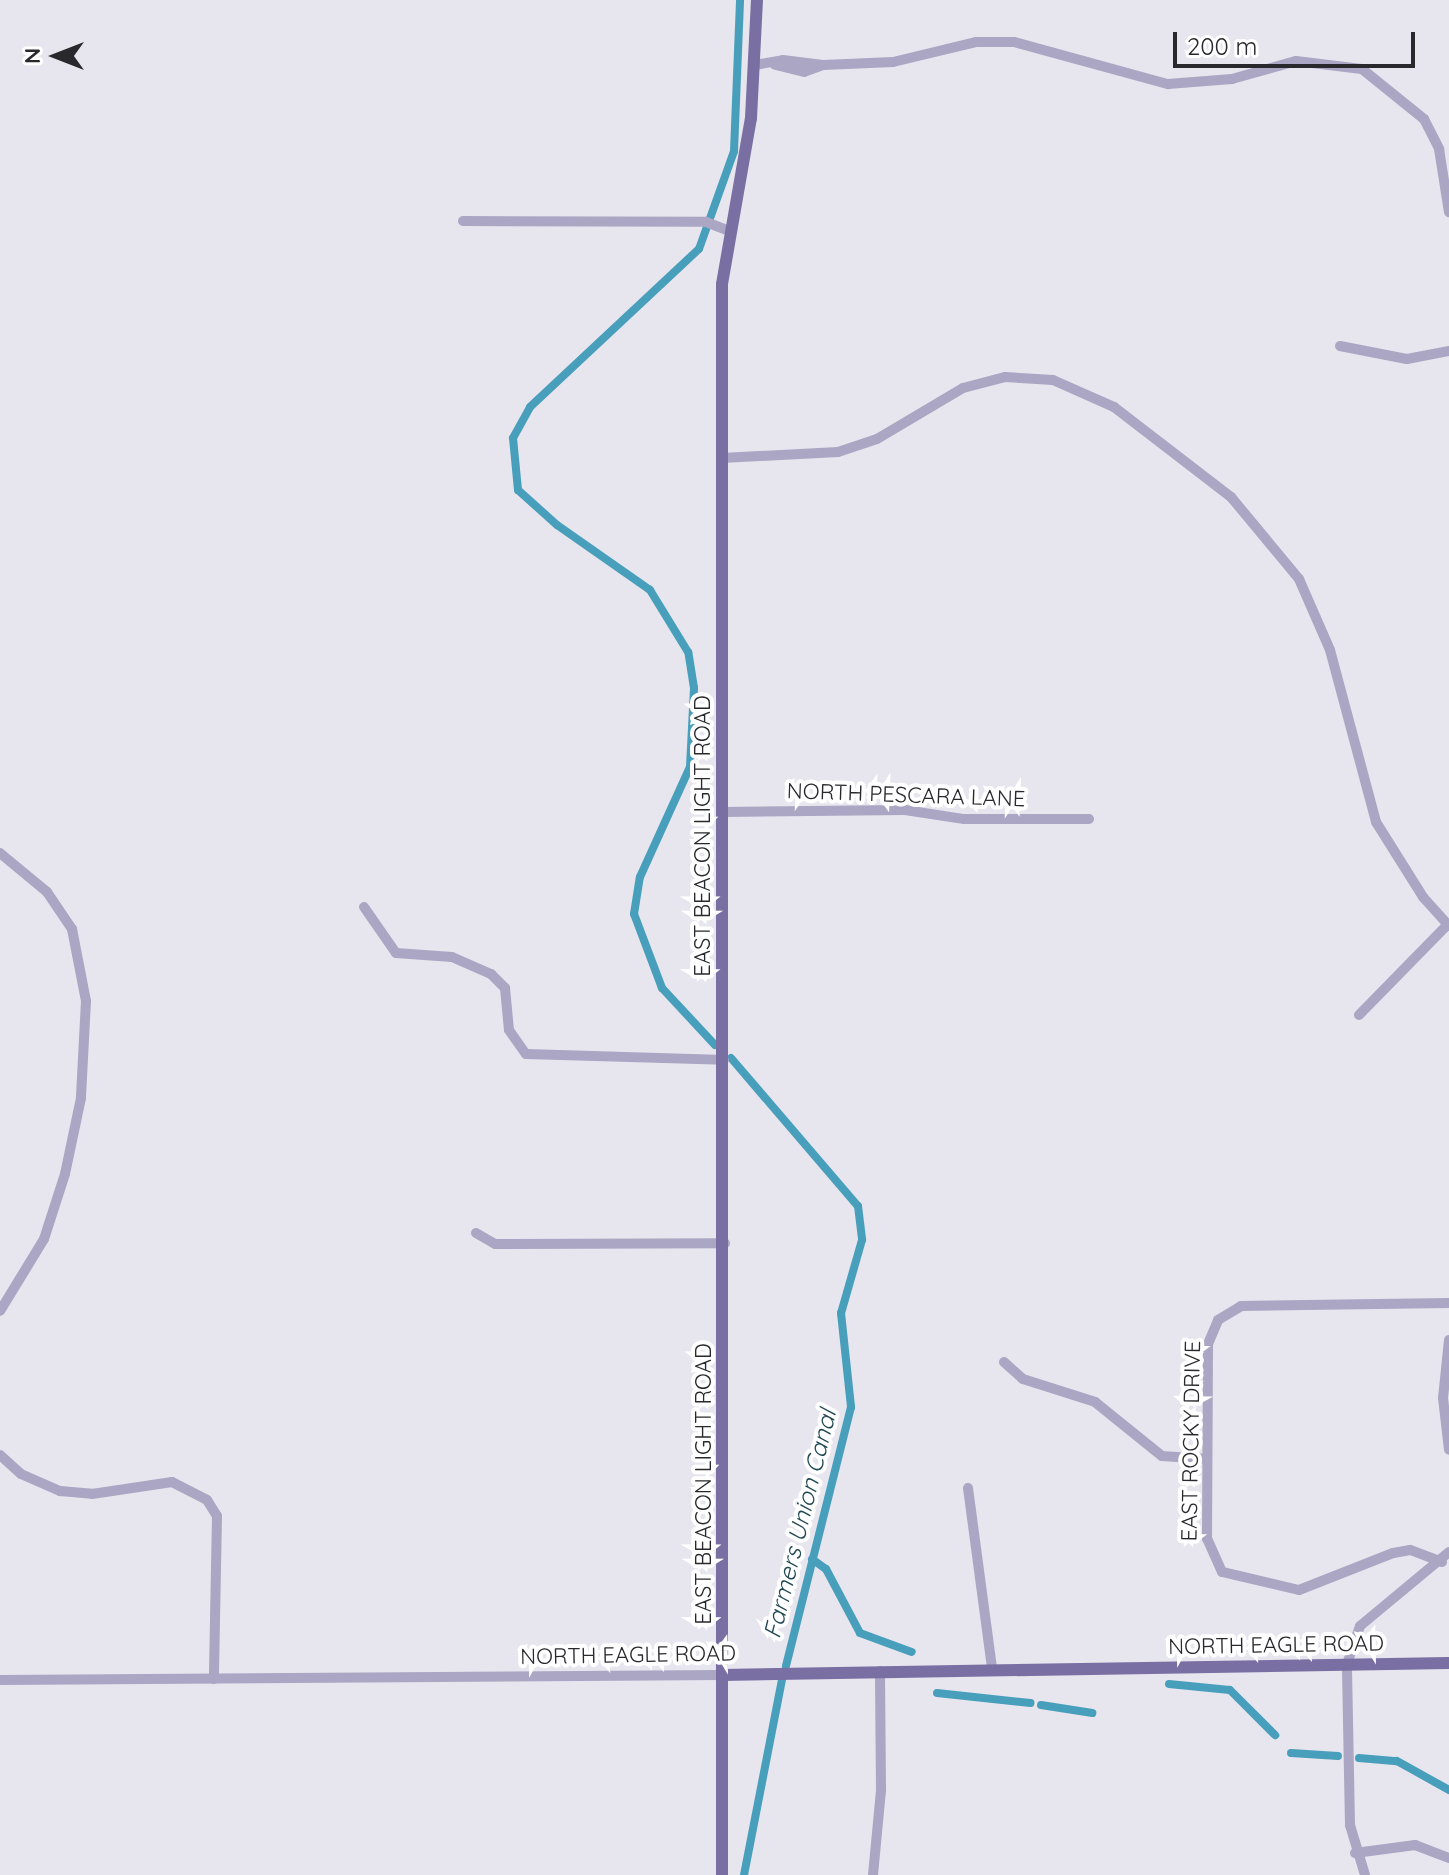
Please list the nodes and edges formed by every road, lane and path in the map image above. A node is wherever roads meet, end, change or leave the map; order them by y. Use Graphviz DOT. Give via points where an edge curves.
graph roads {
  1 [pos="757,0"];
  2 [pos="755,65"];
  3 [pos="1449,212"];
  4 [pos="463,221"];
  5 [pos="729,231"];
  6 [pos="1340,346"];
  7 [pos="1449,351"];
  8 [pos="722,458"];
  9 [pos="723,812"];
  10 [pos="1089,819"];
  11 [pos="0,853"];
  12 [pos="364,907"];
  13 [pos="1448,925"];
  14 [pos="1359,1015"];
  15 [pos="724,1060"];
  16 [pos="476,1233"];
  17 [pos="725,1243"];
  18 [pos="1449,1303"];
  19 [pos="0,1311"];
  20 [pos="1449,1340"];
  21 [pos="1004,1362"];
  22 [pos="1449,1450"];
  23 [pos="0,1455"];
  24 [pos="1207,1459"];
  25 [pos="968,1488"];
  26 [pos="1446,1557"];
  27 [pos="1449,1663"];
  28 [pos="1347,1664"];
  29 [pos="992,1669"];
  30 [pos="880,1671"];
  31 [pos="722,1675"];
  32 [pos="214,1679"];
  33 [pos="0,1680"];
  34 [pos="1355,1853"];
  35 [pos="1449,1858"];
  36 [pos="722,1875"];
  37 [pos="873,1875"];
  38 [pos="1365,1875"];
  1 -- 2 [label="main road, EAST BEACON LIGHT ROAD"];
  2 -- 3 [label="street" via="804,72 823,65 893,62 976,42 1014,42 1168,84 1232,79 1296,61 1362,69 1424,119 1439,149"];
  2 -- 5 [label="main road, EAST BEACON LIGHT ROAD"];
  4 -- 5 [label="street" via="710,223"];
  5 -- 8 [label="main road, EAST BEACON LIGHT ROAD" via="722,284"];
  6 -- 7 [label="street" via="1407,359"];
  8 -- 9 [label="main road, EAST BEACON LIGHT ROAD"];
  8 -- 13 [label="street" via="838,452 877,439 963,388 1005,377 1053,380 1114,407 1231,497 1299,579 1330,650 1376,822"];
  9 -- 10 [label="street, NORTH PESCARA LANE" via="905,810 964,819"];
  9 -- 15 [label="main road, EAST BEACON LIGHT ROAD"];
  11 -- 19 [label="street" via="47,892 72,929 86,1001 81,1098 65,1174 44,1239"];
  12 -- 15 [label="street" via="396,953 452,957 491,974 505,988 509,1030 526,1054"];
  13 -- 14 [label="street"];
  15 -- 17 [label="main road, EAST BEACON LIGHT ROAD"];
  16 -- 17 [label="street" via="495,1244"];
  17 -- 31 [label="main road, EAST BEACON LIGHT ROAD"];
  18 -- 24 [label="street, EAST ROCKY DRIVE" via="1241,1306 1218,1320 1208,1344"];
  20 -- 22 [label="street" via="1443,1398"];
  21 -- 24 [label="street" via="1023,1379 1095,1402 1162,1456"];
  23 -- 32 [label="street" via="21,1474 60,1491 92,1494 172,1482 207,1500 217,1516"];
  24 -- 26 [label="street, EAST ROCKY DRIVE" via="1207,1539 1215,1563 1235,1579 1299,1590 1393,1553 1410,1550"];
  25 -- 29 [label="street"];
  26 -- 28 [label="street" via="1360,1626"];
  27 -- 28 [label="main road, NORTH EAGLE ROAD"];
  28 -- 29 [label="main road, NORTH EAGLE ROAD"];
  28 -- 34 [label="street"];
  29 -- 30 [label="main road, NORTH EAGLE ROAD"];
  30 -- 31 [label="main road, NORTH EAGLE ROAD"];
  30 -- 37 [label="street" via="881,1790"];
  31 -- 32 [label="street, NORTH EAGLE ROAD"];
  31 -- 36 [label="main road, EAST BEACON LIGHT ROAD"];
  32 -- 33 [label="street, NORTH EAGLE ROAD"];
  34 -- 35 [label="street" via="1415,1845"];
  34 -- 38 [label="street"];
}
